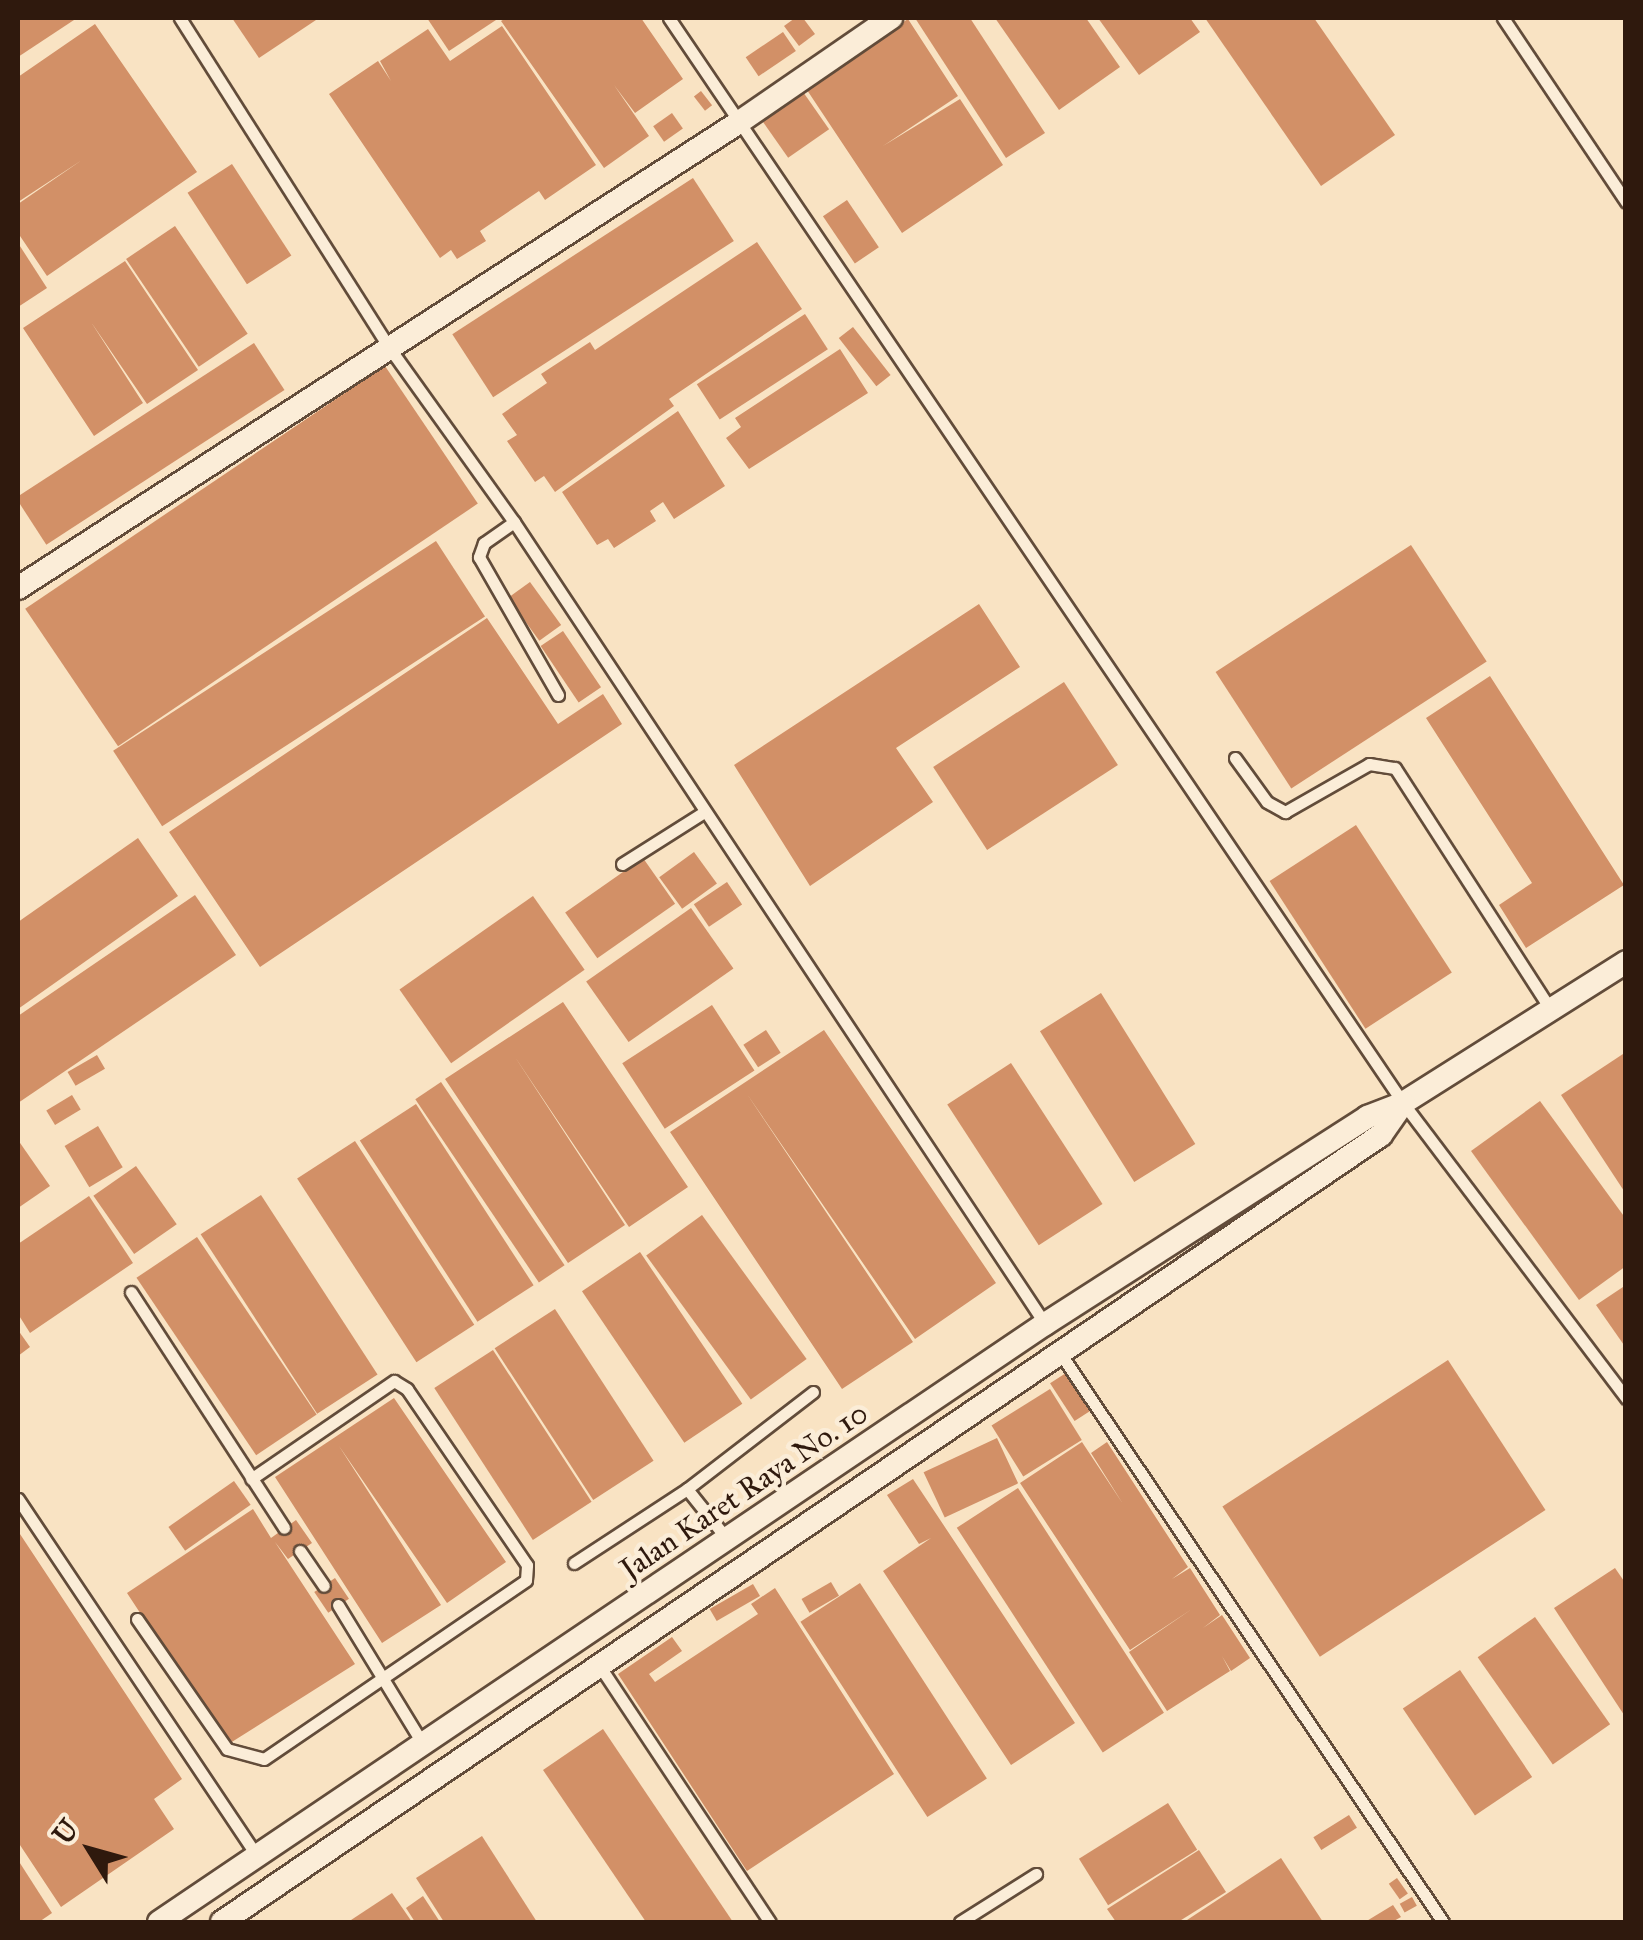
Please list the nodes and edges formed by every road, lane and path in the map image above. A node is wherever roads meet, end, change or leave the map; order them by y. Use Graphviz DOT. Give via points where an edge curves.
graph roads {
  1 [pos="180,18"];
  2 [pos="670,18"];
  3 [pos="890,18"];
  4 [pos="1503,18"];
  5 [pos="738,123"];
  6 [pos="1626,202"];
  7 [pos="388,346"];
  8 [pos="514,522"];
  9 [pos="18,588"];
  10 [pos="558,695"];
  11 [pos="1235,758"];
  12 [pos="704,812"];
  13 [pos="622,864"];
  14 [pos="1626,962"];
  15 [pos="1552,1010"];
  16 [pos="1403,1103"];
  17 [pos="1374,1126"];
  18 [pos="130,1292"];
  19 [pos="1045,1324"];
  20 [pos="1058,1351"];
  21 [pos="813,1392"];
  22 [pos="1626,1398"];
  23 [pos="251,1478"];
  24 [pos="688,1490"];
  25 [pos="18,1498"];
  26 [pos="284,1528"];
  27 [pos="726,1539"];
  28 [pos="300,1551"];
  29 [pos="574,1563"];
  30 [pos="324,1586"];
  31 [pos="338,1605"];
  32 [pos="137,1618"];
  33 [pos="599,1665"];
  34 [pos="382,1682"];
  35 [pos="423,1744"];
  36 [pos="257,1856"];
  37 [pos="1036,1874"];
  38 [pos="158,1922"];
  39 [pos="222,1922"];
  40 [pos="770,1922"];
  41 [pos="960,1922"];
  42 [pos="1442,1922"];
  1 -- 7 [label="lane"];
  2 -- 5 [label="lane"];
  3 -- 5 [label="street"];
  4 -- 6 [label="lane"];
  5 -- 7 [label="street"];
  5 -- 16 [label="lane"];
  7 -- 8 [label="lane"];
  7 -- 9 [label="street"];
  8 -- 10 [label="lane" via="484,542 479,557"];
  8 -- 12 [label="lane"];
  11 -- 15 [label="lane" via="1267,802 1286,812 1369,764 1396,768"];
  12 -- 13 [label="lane"];
  12 -- 19 [label="lane"];
  14 -- 15 [label="street"];
  15 -- 16 [label="street"];
  16 -- 17 [label="street"];
  16 -- 22 [label="lane"];
  17 -- 19 [label="street, Jalan Karet Raya No. 10"];
  17 -- 20 [label="street, Jalan Karet Raya No. 10"];
  18 -- 23 [label="lane"];
  19 -- 27 [label="street, Jalan Karet Raya No. 10"];
  20 -- 33 [label="street, Jalan Karet Raya No. 10"];
  20 -- 42 [label="lane"];
  21 -- 24 [label="lane"];
  23 -- 26 [label="lane"];
  23 -- 34 [label="lane" via="394,1381 406,1389 528,1566 516,1590"];
  24 -- 27 [label="lane"];
  24 -- 29 [label="lane"];
  25 -- 36 [label="lane"];
  27 -- 35 [label="street, Jalan Karet Raya No. 10"];
  28 -- 30 [label="lane"];
  31 -- 34 [label="lane"];
  32 -- 34 [label="lane" via="227,1749 244,1758 264,1759"];
  33 -- 39 [label="street, Jalan Karet Raya No. 10"];
  33 -- 40 [label="lane"];
  34 -- 35 [label="lane"];
  35 -- 36 [label="street, Jalan Karet Raya No. 10"];
  36 -- 38 [label="street, Jalan Karet Raya No. 10"];
  37 -- 41 [label="lane"];
}
